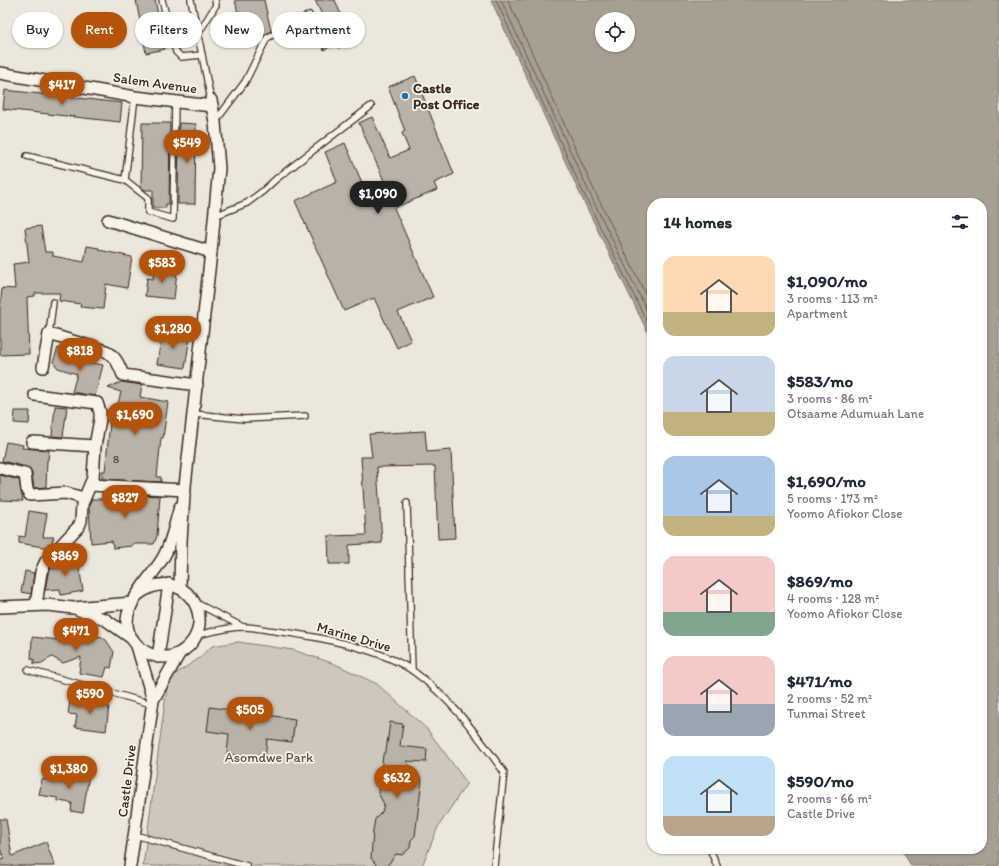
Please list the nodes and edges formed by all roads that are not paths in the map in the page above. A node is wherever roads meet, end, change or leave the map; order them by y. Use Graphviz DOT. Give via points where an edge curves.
graph roads {
  1 [pos="162,0"];
  2 [pos="191,0"];
  3 [pos="215,0"];
  4 [pos="193,12"];
  5 [pos="202,28"];
  6 [pos="272,35"];
  7 [pos="201,48"];
  8 [pos="202,55"];
  9 [pos="0,73"];
  10 [pos="135,97"];
  11 [pos="175,102"];
  12 [pos="211,103"];
  13 [pos="371,106"];
  14 [pos="215,122"];
  15 [pos="27,156"];
  16 [pos="125,180"];
  17 [pos="215,216"];
  18 [pos="108,220"];
  19 [pos="211,252"];
  20 [pos="53,302"];
  21 [pos="49,334"];
  22 [pos="43,367"];
  23 [pos="197,385"];
  24 [pos="35,395"];
  25 [pos="194,414"];
  26 [pos="305,416"];
  27 [pos="32,442"];
  28 [pos="95,446"];
  29 [pos="0,468"];
  30 [pos="90,485"];
  31 [pos="185,493"];
  32 [pos="83,498"];
  33 [pos="407,503"];
  34 [pos="169,584"];
  35 [pos="180,588"];
  36 [pos="134,599"];
  37 [pos="195,602"];
  38 [pos="36,605"];
  39 [pos="0,607"];
  40 [pos="73,608"];
  41 [pos="244,627"];
  42 [pos="197,635"];
  43 [pos="130,636"];
  44 [pos="137,646"];
  45 [pos="180,654"];
  46 [pos="158,657"];
  47 [pos="28,670"];
  48 [pos="412,670"];
  49 [pos="153,702"];
  50 [pos="135,835"];
  51 [pos="712,854"];
  52 [pos="130,866"];
  53 [pos="247,866"];
  54 [pos="494,866"];
  55 [pos="717,866"];
  1 -- 8 [label="lane" via="176,52 181,57"];
  2 -- 4 [label="lane"];
  3 -- 5 [label="lane" via="216,5"];
  6 -- 14 [label="lane" via="267,38 245,82"];
  7 -- 8 [label="lane"];
  8 -- 12 [label="lane"];
  9 -- 10 [label="street, Salem Avenue"];
  10 -- 11 [label="street, Salem Avenue"];
  10 -- 16 [label="lane"];
  11 -- 12 [label="street, Salem Avenue"];
  11 -- 16 [label="lane" via="173,219 148,212 148,198"];
  12 -- 14 [label="street"];
  13 -- 17 [label="lane" via="247,203"];
  14 -- 17 [label="street" via="219,168"];
  15 -- 16 [label="lane"];
  17 -- 19 [label="street"];
  18 -- 19 [label="street"];
  19 -- 23 [label="street"];
  20 -- 21 [label="lane"];
  21 -- 22 [label="street"];
  21 -- 23 [label="street" via="106,351 117,360 123,375"];
  23 -- 25 [label="street"];
  24 -- 28 [label="street" via="97,404 100,419"];
  25 -- 26 [label="lane" via="244,419"];
  25 -- 31 [label="street"];
  27 -- 28 [label="street"];
  28 -- 30 [label="street" via="93,478"];
  29 -- 32 [label="street" via="25,474 30,495 66,493"];
  30 -- 31 [label="street"];
  30 -- 32 [label="street"];
  31 -- 35 [label="street"];
  31 -- 36 [label="street" via="164,556"];
  32 -- 38 [label="street" via="79,526 46,561 41,572"];
  33 -- 48 [label="lane"];
  34 -- 35 [label="street"];
  34 -- 36 [label="street" via="157,584 146,588"];
  34 -- 46 [label="street"];
  35 -- 37 [label="street"];
  36 -- 40 [label="street"];
  36 -- 43 [label="street" via="127,619"];
  37 -- 41 [label="lane, Marine Drive"];
  37 -- 42 [label="street" via="200,624"];
  38 -- 39 [label="street"];
  38 -- 40 [label="street"];
  40 -- 43 [label="street" via="106,620"];
  41 -- 42 [label="lane, Marine Drive"];
  41 -- 48 [label="lane, Marine Drive" via="345,644 384,656"];
  42 -- 45 [label="street, Castle Drive" via="190,646"];
  43 -- 44 [label="street"];
  44 -- 46 [label="street"];
  44 -- 49 [label="street, Castle Drive"];
  45 -- 46 [label="street"];
  45 -- 49 [label="street, Castle Drive"];
  47 -- 49 [label="lane"];
  48 -- 54 [label="lane, Marine Drive" via="436,688 451,704 504,772"];
  49 -- 50 [label="street, Castle Drive"];
  50 -- 52 [label="street, Castle Drive"];
  50 -- 53 [label="lane"];
  51 -- 55 [label="lane"];
}
